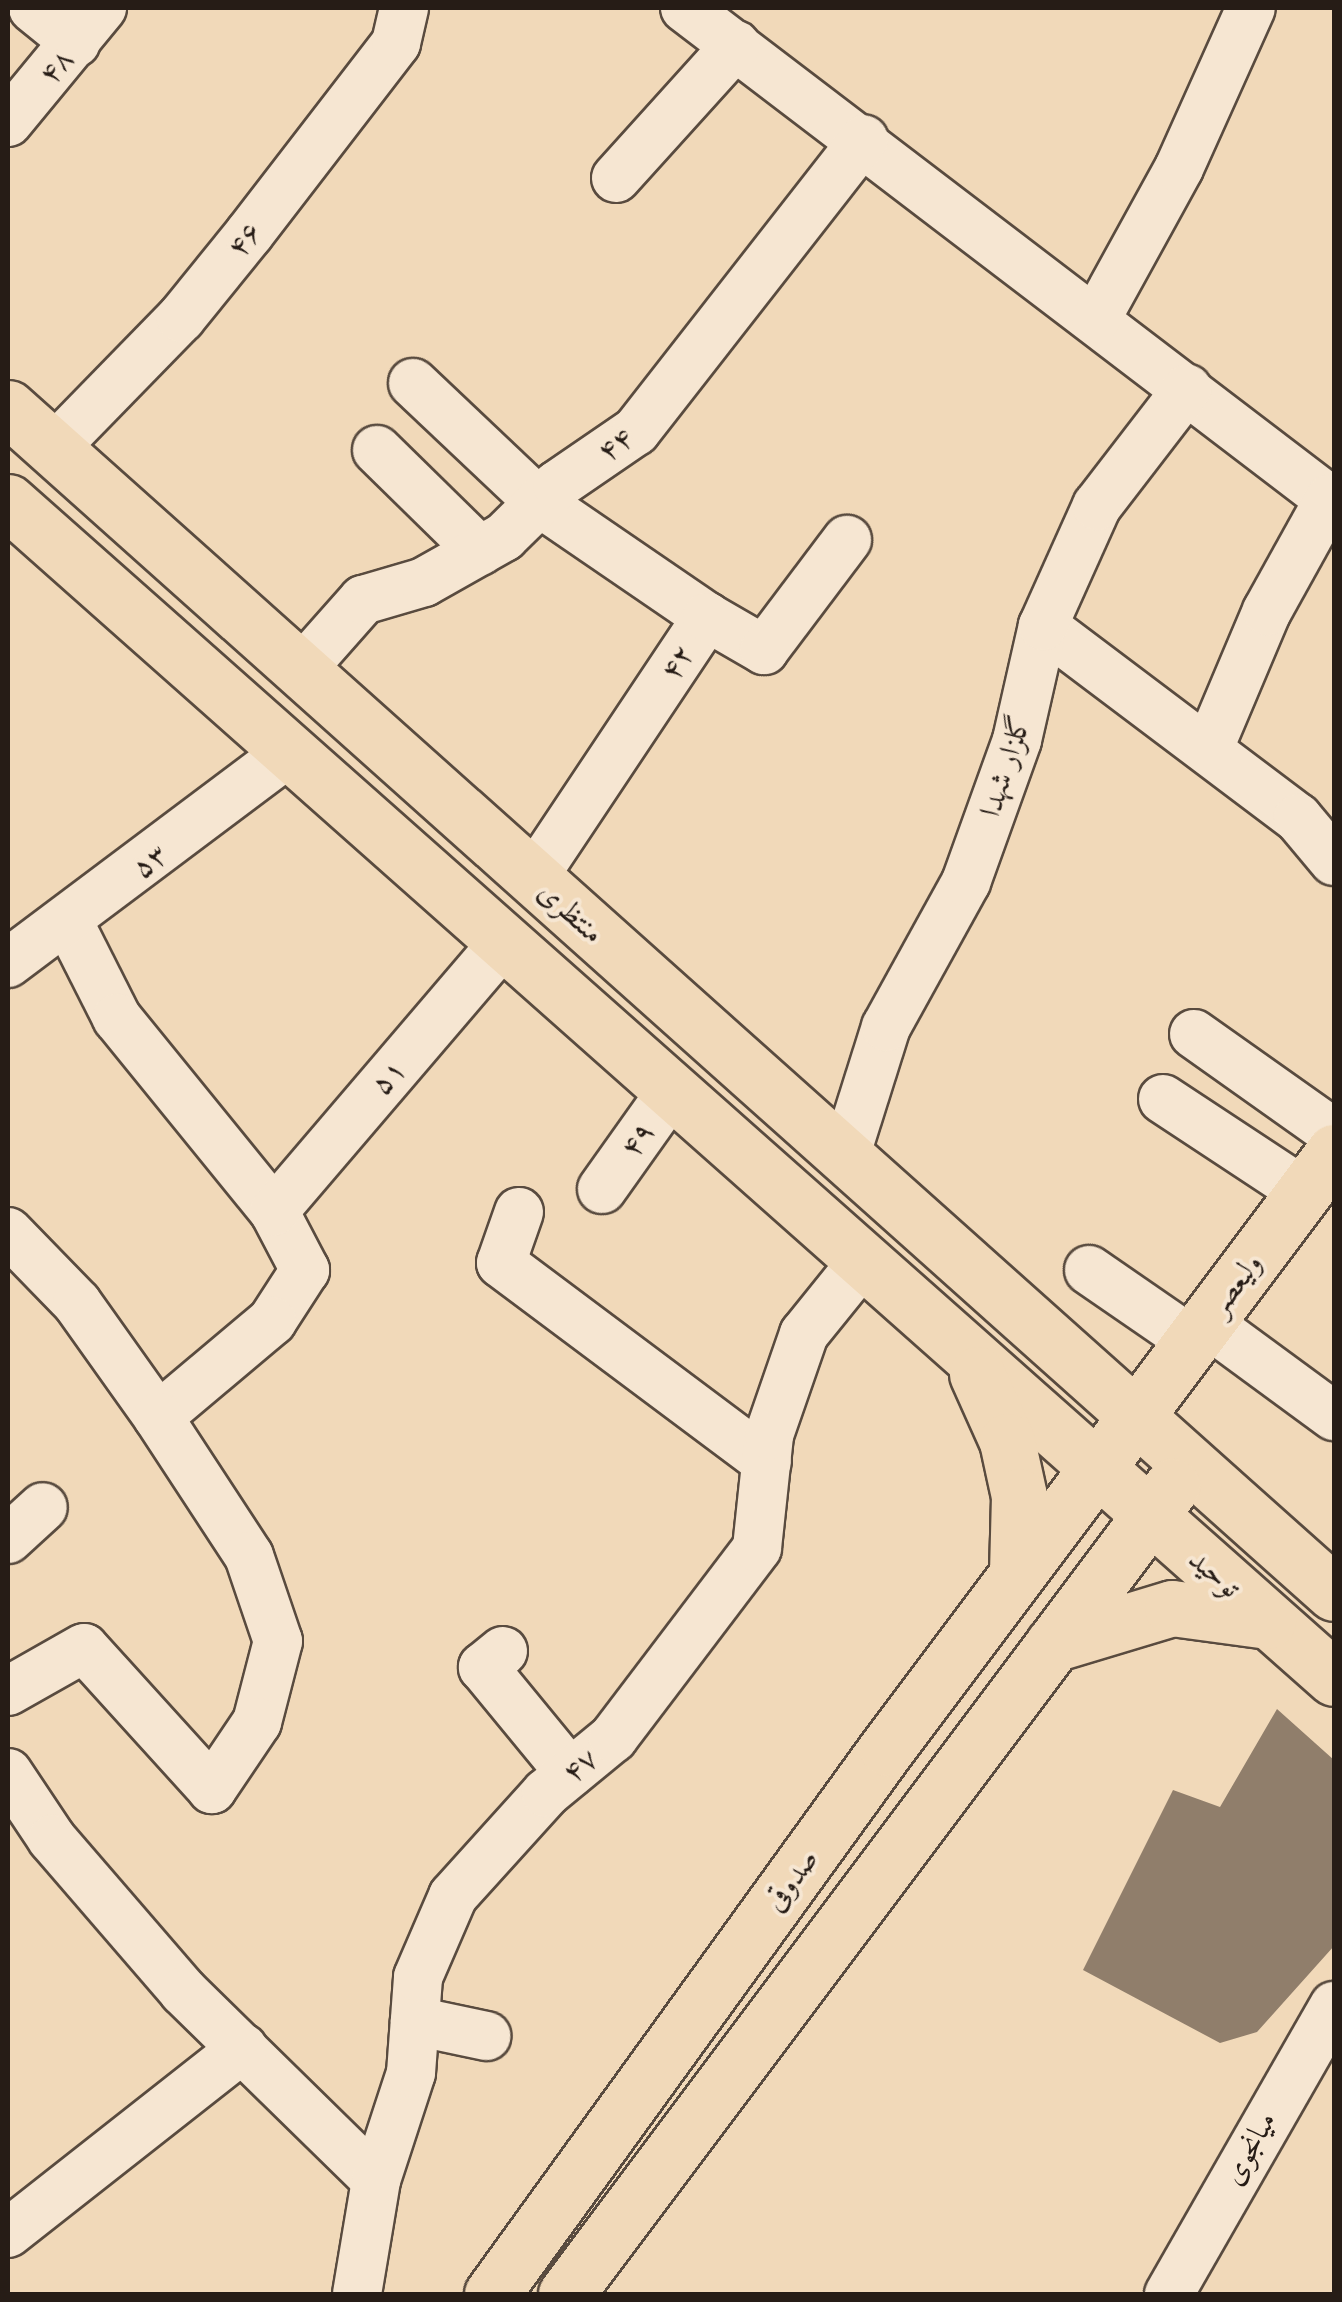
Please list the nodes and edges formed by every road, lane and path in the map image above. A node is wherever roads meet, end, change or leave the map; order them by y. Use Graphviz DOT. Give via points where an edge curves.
graph roads {
  1 [pos="34,8"];
  2 [pos="404,8"];
  3 [pos="1251,8"];
  4 [pos="693,10"];
  5 [pos="89,25"];
  6 [pos="736,44"];
  7 [pos="8,122"];
  8 [pos="864,139"];
  9 [pos="616,178"];
  10 [pos="1096,319"];
  11 [pos="413,383"];
  12 [pos="1188,389"];
  13 [pos="8,408"];
  14 [pos="53,448"];
  15 [pos="377,450"];
  16 [pos="1332,501"];
  17 [pos="8,502"];
  18 [pos="539,502"];
  19 [pos="848,540"];
  20 [pos="480,551"];
  21 [pos="707,617"];
  22 [pos="1043,626"];
  23 [pos="301,670"];
  24 [pos="1208,748"];
  25 [pos="288,753"];
  26 [pos="1334,861"];
  27 [pos="533,878"];
  28 [pos="68,921"];
  29 [pos="502,944"];
  30 [pos="8,960"];
  31 [pos="1194,1034"];
  32 [pos="673,1089"];
  33 [pos="1164,1099"];
  34 [pos="1334,1133"];
  35 [pos="845,1157"];
  36 [pos="1319,1172"];
  37 [pos="602,1190"];
  38 [pos="274,1211"];
  39 [pos="519,1212"];
  40 [pos="8,1232"];
  41 [pos="863,1260"];
  42 [pos="1089,1270"];
  43 [pos="1199,1331"];
  44 [pos="966,1353"];
  45 [pos="1135,1416"];
  46 [pos="1334,1416"];
  47 [pos="158,1417"];
  48 [pos="767,1462"];
  49 [pos="1188,1464"];
  50 [pos="1095,1469"];
  51 [pos="43,1508"];
  52 [pos="1149,1516"];
  53 [pos="8,1539"];
  54 [pos="1017,1574"];
  55 [pos="1334,1593"];
  56 [pos="1270,1621"];
  57 [pos="1053,1644"];
  58 [pos="503,1651"];
  59 [pos="1334,1678"];
  60 [pos="8,1691"];
  61 [pos="8,1773"];
  62 [pos="570,1773"];
  63 [pos="840,1813"];
  64 [pos="894,1857"];
  65 [pos="1334,2006"];
  66 [pos="415,2021"];
  67 [pos="486,2036"];
  68 [pos="243,2048"];
  69 [pos="376,2180"];
  70 [pos="8,2234"];
  71 [pos="1178,2292"];
  72 [pos="356,2294"];
  73 [pos="492,2294"];
  74 [pos="566,2294"];
  1 -- 5 [label="street"];
  2 -- 14 [label="street, ۴۶" via="396,43 249,234 181,318"];
  3 -- 10 [label="street" via="1179,168"];
  4 -- 6 [label="street"];
  5 -- 7 [label="street, ۴۸"];
  6 -- 8 [label="street"];
  6 -- 9 [label="street"];
  8 -- 10 [label="street"];
  8 -- 18 [label="street, ۴۴" via="636,431"];
  10 -- 12 [label="street"];
  11 -- 18 [label="street"];
  12 -- 16 [label="street"];
  12 -- 22 [label="street, گلزار شهدا" via="1097,506"];
  13 -- 14 [label="main road, منتظری"];
  14 -- 23 [label="main road, منتظری"];
  15 -- 20 [label="street"];
  16 -- 24 [label="street" via="1266,611"];
  17 -- 25 [label="main road"];
  18 -- 20 [label="street, ۴۴"];
  18 -- 21 [label="street"];
  19 -- 21 [label="street, ۴۲" via="764,650"];
  20 -- 23 [label="street, ۴۴" via="424,582 363,600"];
  21 -- 27 [label="street, ۴۲"];
  22 -- 24 [label="street"];
  22 -- 35 [label="street, گلزار شهدا" via="1017,740 966,882 886,1026"];
  23 -- 27 [label="main road, منتظری"];
  24 -- 26 [label="street" via="1298,818"];
  25 -- 28 [label="street, ۵۳"];
  25 -- 29 [label="main road"];
  27 -- 35 [label="main road, منتظری"];
  28 -- 30 [label="street, ۵۳"];
  28 -- 38 [label="street" via="117,1018"];
  29 -- 32 [label="main road"];
  29 -- 38 [label="street, ۵۱"];
  31 -- 34 [label="street"];
  32 -- 37 [label="street, ۴۹"];
  32 -- 41 [label="main road"];
  33 -- 36 [label="street"];
  35 -- 45 [label="main road, منتظری"];
  36 -- 43 [label="main road, ولیعصر"];
  38 -- 47 [label="street" via="304,1270 272,1321"];
  39 -- 48 [label="street" via="501,1263"];
  40 -- 47 [label="street" via="77,1303"];
  41 -- 44 [label="main road"];
  41 -- 48 [label="street, ۴۷" via="804,1334"];
  42 -- 43 [label="street"];
  43 -- 45 [label="main road, ولیعصر"];
  43 -- 46 [label="street"];
  44 -- 50 [label="main road"];
  44 -- 54 [label="main road" via="1008,1441 1020,1496"];
  45 -- 49 [label="main road"];
  45 -- 50 [label="main road, ولیعصر"];
  47 -- 60 [label="street" via="248,1556 278,1641 256,1722 212,1789 84,1648"];
  48 -- 62 [label="street, ۴۷" via="757,1548 689,1647 613,1738"];
  49 -- 52 [label="main road"];
  49 -- 55 [label="main road"];
  50 -- 52 [label="main road, توحید"];
  50 -- 54 [label="main road, صدوقی"];
  51 -- 53 [label="street"];
  52 -- 56 [label="main road, توحید"];
  52 -- 57 [label="main road"];
  54 -- 63 [label="main road, صدوقی"];
  56 -- 57 [label="main road" via="1172,1608"];
  56 -- 59 [label="main road, توحید"];
  57 -- 64 [label="main road"];
  58 -- 62 [label="street" via="483,1667"];
  61 -- 68 [label="street" via="52,1838 183,1991"];
  62 -- 66 [label="street, ۴۷" via="453,1896 418,1977"];
  63 -- 64 [label="main road"];
  63 -- 73 [label="main road, صدوقی"];
  64 -- 74 [label="main road"];
  65 -- 71 [label="street, میانجوی"];
  66 -- 67 [label="street"];
  66 -- 69 [label="street, ۴۷" via="412,2073"];
  68 -- 69 [label="street"];
  68 -- 70 [label="street"];
  69 -- 72 [label="street, ۴۷"];
}
